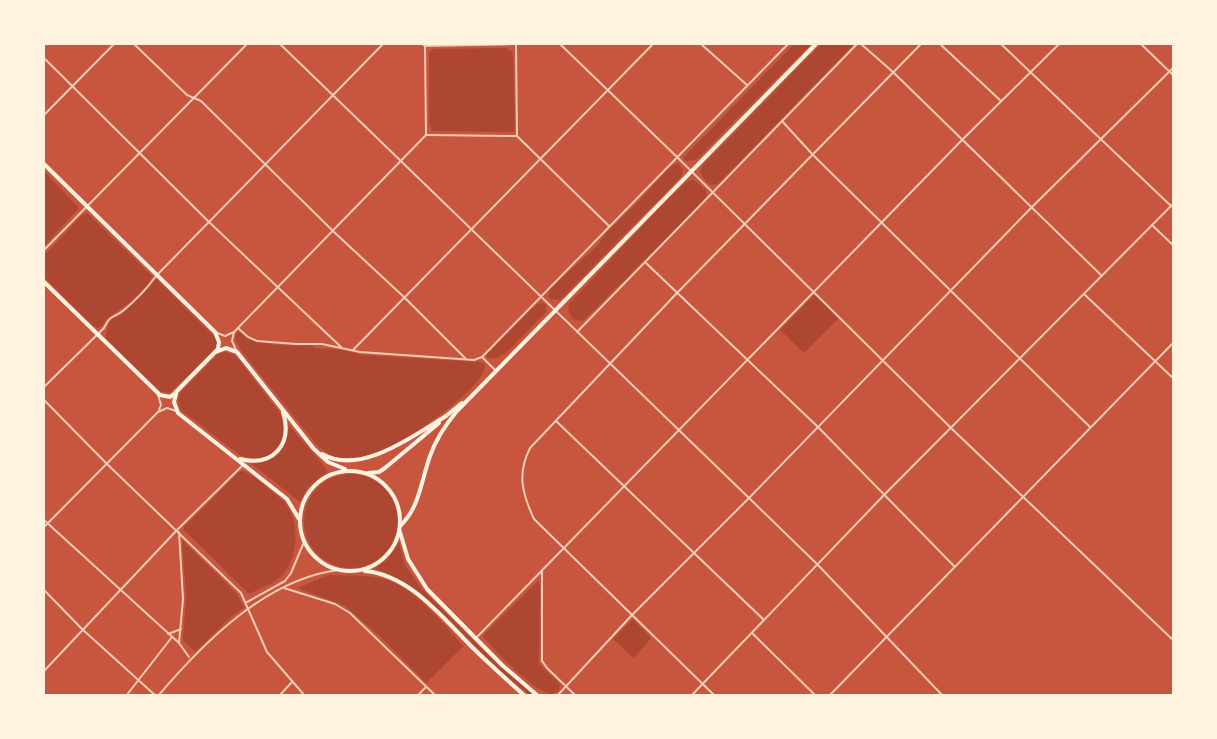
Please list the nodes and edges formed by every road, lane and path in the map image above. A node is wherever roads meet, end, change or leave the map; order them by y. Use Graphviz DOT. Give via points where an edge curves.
graph roads {
  1 [pos="114,44"];
  2 [pos="134,44"];
  3 [pos="247,44"];
  4 [pos="280,44"];
  5 [pos="383,44"];
  6 [pos="516,44"];
  7 [pos="560,44"];
  8 [pos="653,44"];
  9 [pos="701,44"];
  10 [pos="788,44"];
  11 [pos="816,44"];
  12 [pos="859,44"];
  13 [pos="921,44"];
  14 [pos="940,44"];
  15 [pos="1001,44"];
  16 [pos="1059,44"];
  17 [pos="1141,44"];
  18 [pos="424,45"];
  19 [pos="44,58"];
  20 [pos="1173,67"];
  21 [pos="893,72"];
  22 [pos="1030,72"];
  23 [pos="1169,72"];
  24 [pos="1173,76"];
  25 [pos="747,85"];
  26 [pos="73,86"];
  27 [pos="608,90"];
  28 [pos="333,95"];
  29 [pos="194,98"];
  30 [pos="1001,100"];
  31 [pos="44,115"];
  32 [pos="782,121"];
  33 [pos="426,135"];
  34 [pos="517,136"];
  35 [pos="1100,138"];
  36 [pos="963,139"];
  37 [pos="139,154"];
  38 [pos="813,155"];
  39 [pos="677,157"];
  40 [pos="540,159"];
  41 [pos="402,162"];
  42 [pos="44,164"];
  43 [pos="266,164"];
  44 [pos="692,171"];
  45 [pos="714,193"];
  46 [pos="1172,205"];
  47 [pos="86,206"];
  48 [pos="1031,208"];
  49 [pos="209,222"];
  50 [pos="882,222"];
  51 [pos="746,225"];
  52 [pos="1152,225"];
  53 [pos="609,226"];
  54 [pos="472,229"];
  55 [pos="334,232"];
  56 [pos="1173,246"];
  57 [pos="44,250"];
  58 [pos="646,263"];
  59 [pos="157,275"];
  60 [pos="1102,276"];
  61 [pos="44,282"];
  62 [pos="279,288"];
  63 [pos="950,291"];
  64 [pos="815,292"];
  65 [pos="677,293"];
  66 [pos="1084,294"];
  67 [pos="541,297"];
  68 [pos="405,298"];
  69 [pos="555,310"];
  70 [pos="238,328"];
  71 [pos="215,332"];
  72 [pos="234,332"];
  73 [pos="577,332"];
  74 [pos="97,334"];
  75 [pos="1173,342"];
  76 [pos="341,347"];
  77 [pos="353,350"];
  78 [pos="237,351"];
  79 [pos="216,352"];
  80 [pos="482,357"];
  81 [pos="466,359"];
  82 [pos="883,359"];
  83 [pos="1020,359"];
  84 [pos="747,360"];
  85 [pos="1154,361"];
  86 [pos="610,363"];
  87 [pos="495,371"];
  88 [pos="1173,380"];
  89 [pos="44,387"];
  90 [pos="176,393"];
  91 [pos="158,394"];
  92 [pos="472,394"];
  93 [pos="44,400"];
  94 [pos="282,409"];
  95 [pos="158,412"];
  96 [pos="178,413"];
  97 [pos="446,416"];
  98 [pos="555,421"];
  99 [pos="1090,427"];
  100 [pos="818,428"];
  101 [pos="951,428"];
  102 [pos="680,429"];
  103 [pos="314,449"];
  104 [pos="236,458"];
  105 [pos="106,464"];
  106 [pos="244,464"];
  107 [pos="353,471"];
  108 [pos="364,473"];
  109 [pos="625,487"];
  110 [pos="885,494"];
  111 [pos="1023,496"];
  112 [pos="750,498"];
  113 [pos="299,519"];
  114 [pos="44,520"];
  115 [pos="47,523"];
  116 [pos="44,527"];
  117 [pos="400,529"];
  118 [pos="178,531"];
  119 [pos="304,542"];
  120 [pos="564,548"];
  121 [pos="694,553"];
  122 [pos="817,564"];
  123 [pos="954,567"];
  124 [pos="338,570"];
  125 [pos="361,570"];
  126 [pos="542,571"];
  127 [pos="284,588"];
  128 [pos="120,589"];
  129 [pos="44,590"];
  130 [pos="246,602"];
  131 [pos="248,608"];
  132 [pos="632,615"];
  133 [pos="764,620"];
  134 [pos="181,629"];
  135 [pos="82,630"];
  136 [pos="752,633"];
  137 [pos="168,634"];
  138 [pos="887,636"];
  139 [pos="172,637"];
  140 [pos="475,639"];
  141 [pos="1173,641"];
  142 [pos="179,643"];
  143 [pos="190,658"];
  144 [pos="44,671"];
  145 [pos="138,681"];
  146 [pos="292,682"];
  147 [pos="703,683"];
  148 [pos="566,686"];
  149 [pos="426,687"];
  150 [pos="130,690"];
  151 [pos="126,696"];
  152 [pos="131,696"];
  153 [pos="157,696"];
  154 [pos="279,696"];
  155 [pos="305,696"];
  156 [pos="417,696"];
  157 [pos="436,696"];
  158 [pos="525,696"];
  159 [pos="538,696"];
  160 [pos="557,696"];
  161 [pos="576,696"];
  162 [pos="691,696"];
  163 [pos="716,696"];
  164 [pos="816,696"];
  165 [pos="829,696"];
  166 [pos="943,696"];
  1 -- 26 [label="street"];
  2 -- 29 [label="street"];
  3 -- 29 [label="street"];
  4 -- 28 [label="street"];
  5 -- 28 [label="street"];
  6 -- 18 [label="street"];
  6 -- 34 [label="street"];
  7 -- 27 [label="street"];
  8 -- 27 [label="street"];
  9 -- 25 [label="street"];
  10 -- 25 [label="street"];
  11 -- 44 [label="main road"];
  12 -- 21 [label="street"];
  12 -- 32 [label="street"];
  13 -- 21 [label="street"];
  14 -- 30 [label="street"];
  15 -- 22 [label="street"];
  16 -- 22 [label="street"];
  17 -- 23 [label="street"];
  18 -- 33 [label="street"];
  19 -- 26 [label="street"];
  20 -- 23 [label="street"];
  21 -- 36 [label="street"];
  21 -- 38 [label="street"];
  22 -- 30 [label="street"];
  22 -- 35 [label="street"];
  23 -- 24 [label="street"];
  23 -- 35 [label="street"];
  25 -- 39 [label="street"];
  26 -- 31 [label="street"];
  26 -- 37 [label="street"];
  27 -- 39 [label="street"];
  27 -- 40 [label="street"];
  28 -- 41 [label="street"];
  28 -- 43 [label="street"];
  29 -- 37 [label="street"];
  29 -- 43 [label="street"];
  30 -- 36 [label="street"];
  32 -- 38 [label="street"];
  32 -- 45 [label="street"];
  33 -- 34 [label="street"];
  33 -- 41 [label="street"];
  34 -- 40 [label="street"];
  35 -- 46 [label="street"];
  35 -- 48 [label="street"];
  36 -- 48 [label="street"];
  36 -- 50 [label="street"];
  37 -- 47 [label="street"];
  37 -- 49 [label="street"];
  38 -- 50 [label="street"];
  38 -- 51 [label="street"];
  39 -- 44 [label="street"];
  39 -- 53 [label="street"];
  40 -- 53 [label="street"];
  40 -- 54 [label="street"];
  41 -- 54 [label="street"];
  41 -- 55 [label="street"];
  42 -- 47 [label="main road"];
  43 -- 49 [label="street"];
  43 -- 55 [label="street"];
  44 -- 45 [label="street"];
  44 -- 69 [label="main road"];
  45 -- 51 [label="street"];
  45 -- 58 [label="street"];
  46 -- 52 [label="street"];
  47 -- 57 [label="street"];
  47 -- 59 [label="main road"];
  48 -- 60 [label="street"];
  48 -- 63 [label="street"];
  49 -- 59 [label="street"];
  49 -- 62 [label="street"];
  50 -- 63 [label="street"];
  50 -- 64 [label="street"];
  51 -- 64 [label="street"];
  51 -- 65 [label="street"];
  52 -- 56 [label="street"];
  52 -- 60 [label="street"];
  53 -- 67 [label="street"];
  54 -- 67 [label="street"];
  54 -- 68 [label="street"];
  55 -- 62 [label="street"];
  55 -- 68 [label="street"];
  58 -- 65 [label="street"];
  58 -- 73 [label="street"];
  59 -- 71 [label="main road"];
  59 -- 74 [label="street" via="122,312 111,316"];
  60 -- 66 [label="street"];
  61 -- 74 [label="main road"];
  62 -- 70 [label="street"];
  62 -- 76 [label="street"];
  63 -- 82 [label="street"];
  63 -- 83 [label="street"];
  64 -- 82 [label="street"];
  64 -- 84 [label="street"];
  65 -- 84 [label="street"];
  65 -- 86 [label="street"];
  66 -- 83 [label="street"];
  66 -- 85 [label="street"];
  67 -- 69 [label="street"];
  67 -- 80 [label="street"];
  68 -- 77 [label="street"];
  68 -- 81 [label="street"];
  69 -- 73 [label="street"];
  69 -- 87 [label="main road"];
  70 -- 72 [label="street"];
  70 -- 76 [label="street" via="257,341"];
  71 -- 72 [label="street" via="225,336"];
  71 -- 79 [label="main road" via="219,342"];
  72 -- 78 [label="street" via="232,341"];
  73 -- 86 [label="street"];
  74 -- 89 [label="street"];
  74 -- 91 [label="main road"];
  75 -- 85 [label="street"];
  76 -- 77 [label="street"];
  77 -- 81 [label="street"];
  78 -- 79 [label="main road" via="226,348"];
  78 -- 94 [label="main road"];
  79 -- 90 [label="main road"];
  80 -- 81 [label="street"];
  80 -- 87 [label="street"];
  82 -- 100 [label="street"];
  82 -- 101 [label="street"];
  83 -- 99 [label="street"];
  83 -- 101 [label="street"];
  84 -- 100 [label="street"];
  84 -- 102 [label="street"];
  85 -- 88 [label="street"];
  85 -- 99 [label="street"];
  86 -- 98 [label="street"];
  86 -- 102 [label="street"];
  87 -- 92 [label="main road"];
  90 -- 91 [label="main road" via="170,397"];
  90 -- 96 [label="main road"];
  91 -- 95 [label="street"];
  92 -- 97 [label="main road"];
  92 -- 117 [label="main road" via="437,439 417,503"];
  93 -- 105 [label="street"];
  94 -- 103 [label="main road"];
  94 -- 104 [label="main road" via="286,431 279,450 262,460"];
  95 -- 96 [label="street" via="167,408"];
  95 -- 105 [label="street"];
  96 -- 104 [label="main road"];
  97 -- 103 [label="main road" via="396,445 359,460 334,460"];
  97 -- 108 [label="main road" via="385,468"];
  98 -- 109 [label="street"];
  98 -- 120 [label="street" via="530,448 522,468 525,497 534,519"];
  99 -- 111 [label="street"];
  100 -- 110 [label="street"];
  100 -- 112 [label="street"];
  101 -- 110 [label="street"];
  101 -- 111 [label="street"];
  102 -- 109 [label="street"];
  102 -- 112 [label="street"];
  103 -- 107 [label="main road" via="333,465"];
  104 -- 106 [label="main road"];
  105 -- 115 [label="street"];
  105 -- 118 [label="street"];
  106 -- 113 [label="main road" via="287,499"];
  106 -- 118 [label="street"];
  107 -- 108 [label="main road"];
  107 -- 113 [label="main road" via="330,474 312,488"];
  108 -- 117 [label="main road" via="375,477 392,493"];
  109 -- 120 [label="street"];
  109 -- 121 [label="street"];
  110 -- 122 [label="street"];
  110 -- 123 [label="street"];
  111 -- 123 [label="street"];
  111 -- 141 [label="street"];
  112 -- 121 [label="street"];
  112 -- 122 [label="street"];
  113 -- 119 [label="main road"];
  114 -- 115 [label="street"];
  115 -- 116 [label="street"];
  115 -- 128 [label="street"];
  117 -- 125 [label="main road" via="390,552 372,567"];
  117 -- 140 [label="main road" via="408,559 422,582"];
  118 -- 128 [label="street"];
  118 -- 130 [label="street"];
  118 -- 134 [label="street"];
  119 -- 124 [label="main road" via="318,560"];
  119 -- 130 [label="street" via="285,581"];
  120 -- 126 [label="street"];
  120 -- 132 [label="street"];
  121 -- 132 [label="street"];
  121 -- 133 [label="street"];
  122 -- 133 [label="street"];
  122 -- 138 [label="street"];
  123 -- 138 [label="street"];
  124 -- 125 [label="main road"];
  124 -- 127 [label="street"];
  125 -- 158 [label="main road" via="390,577 427,602"];
  126 -- 140 [label="street"];
  126 -- 148 [label="street" via="542,661"];
  127 -- 131 [label="street"];
  127 -- 149 [label="street" via="335,604 350,613"];
  128 -- 135 [label="street"];
  128 -- 137 [label="street"];
  129 -- 135 [label="street"];
  130 -- 131 [label="street"];
  131 -- 143 [label="street"];
  131 -- 146 [label="street" via="267,652"];
  132 -- 147 [label="street"];
  132 -- 148 [label="street"];
  133 -- 136 [label="street"];
  134 -- 137 [label="street"];
  134 -- 142 [label="street"];
  135 -- 144 [label="street"];
  135 -- 145 [label="street"];
  136 -- 147 [label="street"];
  136 -- 164 [label="street"];
  137 -- 139 [label="street"];
  138 -- 165 [label="street"];
  138 -- 166 [label="street"];
  139 -- 142 [label="street"];
  139 -- 145 [label="street"];
  140 -- 159 [label="main road"];
  142 -- 143 [label="street"];
  143 -- 153 [label="street"];
  145 -- 150 [label="street"];
  145 -- 153 [label="street"];
  146 -- 154 [label="street"];
  146 -- 155 [label="street"];
  147 -- 162 [label="street"];
  147 -- 163 [label="street"];
  148 -- 160 [label="street"];
  148 -- 161 [label="street"];
  149 -- 156 [label="street"];
  149 -- 157 [label="street"];
  150 -- 151 [label="street"];
  150 -- 152 [label="street"];
}
